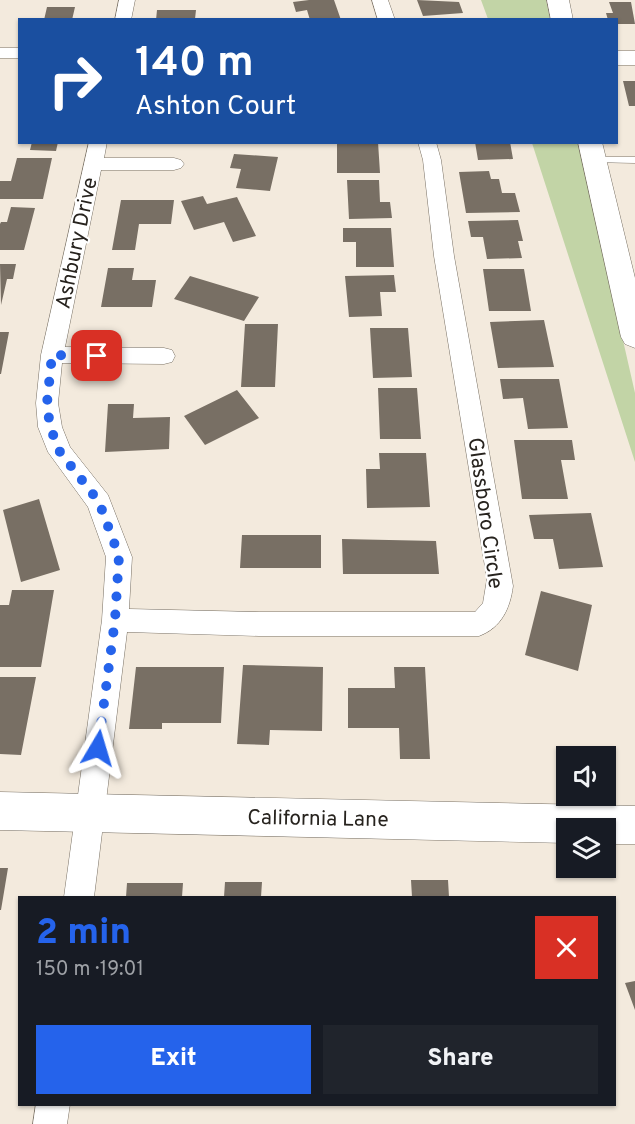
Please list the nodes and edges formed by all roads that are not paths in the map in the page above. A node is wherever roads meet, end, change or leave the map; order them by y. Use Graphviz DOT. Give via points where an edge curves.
graph roads {
  1 [pos="127,0"];
  2 [pos="380,0"];
  3 [pos="558,0"];
  4 [pos="123,18"];
  5 [pos="386,18"];
  6 [pos="562,18"];
  7 [pos="0,53"];
  8 [pos="18,53"];
  9 [pos="618,58"];
  10 [pos="635,58"];
  11 [pos="428,144"];
  12 [pos="592,151"];
  13 [pos="95,153"];
  14 [pos="635,160"];
  15 [pos="174,164"];
  16 [pos="635,337"];
  17 [pos="52,355"];
  18 [pos="164,356"];
  19 [pos="115,620"];
  20 [pos="0,811"];
  21 [pos="90,813"];
  22 [pos="635,825"];
  23 [pos="80,896"];
  24 [pos="53,1106"];
  25 [pos="50,1124"];
  1 -- 4 [label="street"];
  2 -- 5 [label="street"];
  3 -- 6 [label="street"];
  7 -- 8 [label="street"];
  9 -- 10 [label="street"];
  11 -- 19 [label="street, Glassboro Circle" via="500,579 500,596 488,619 479,624"];
  12 -- 14 [label="lane"];
  12 -- 16 [label="street"];
  13 -- 15 [label="street"];
  13 -- 17 [label="street, Ashbury Drive"];
  17 -- 18 [label="street"];
  17 -- 19 [label="street, Ashbury Drive" via="47,394 50,427 60,452 99,502 119,556"];
  19 -- 21 [label="street, Ashbury Drive"];
  20 -- 21 [label="street, California Lane"];
  21 -- 22 [label="street, California Lane"];
  21 -- 23 [label="street, Ashbury Drive"];
  24 -- 25 [label="street"];
}
